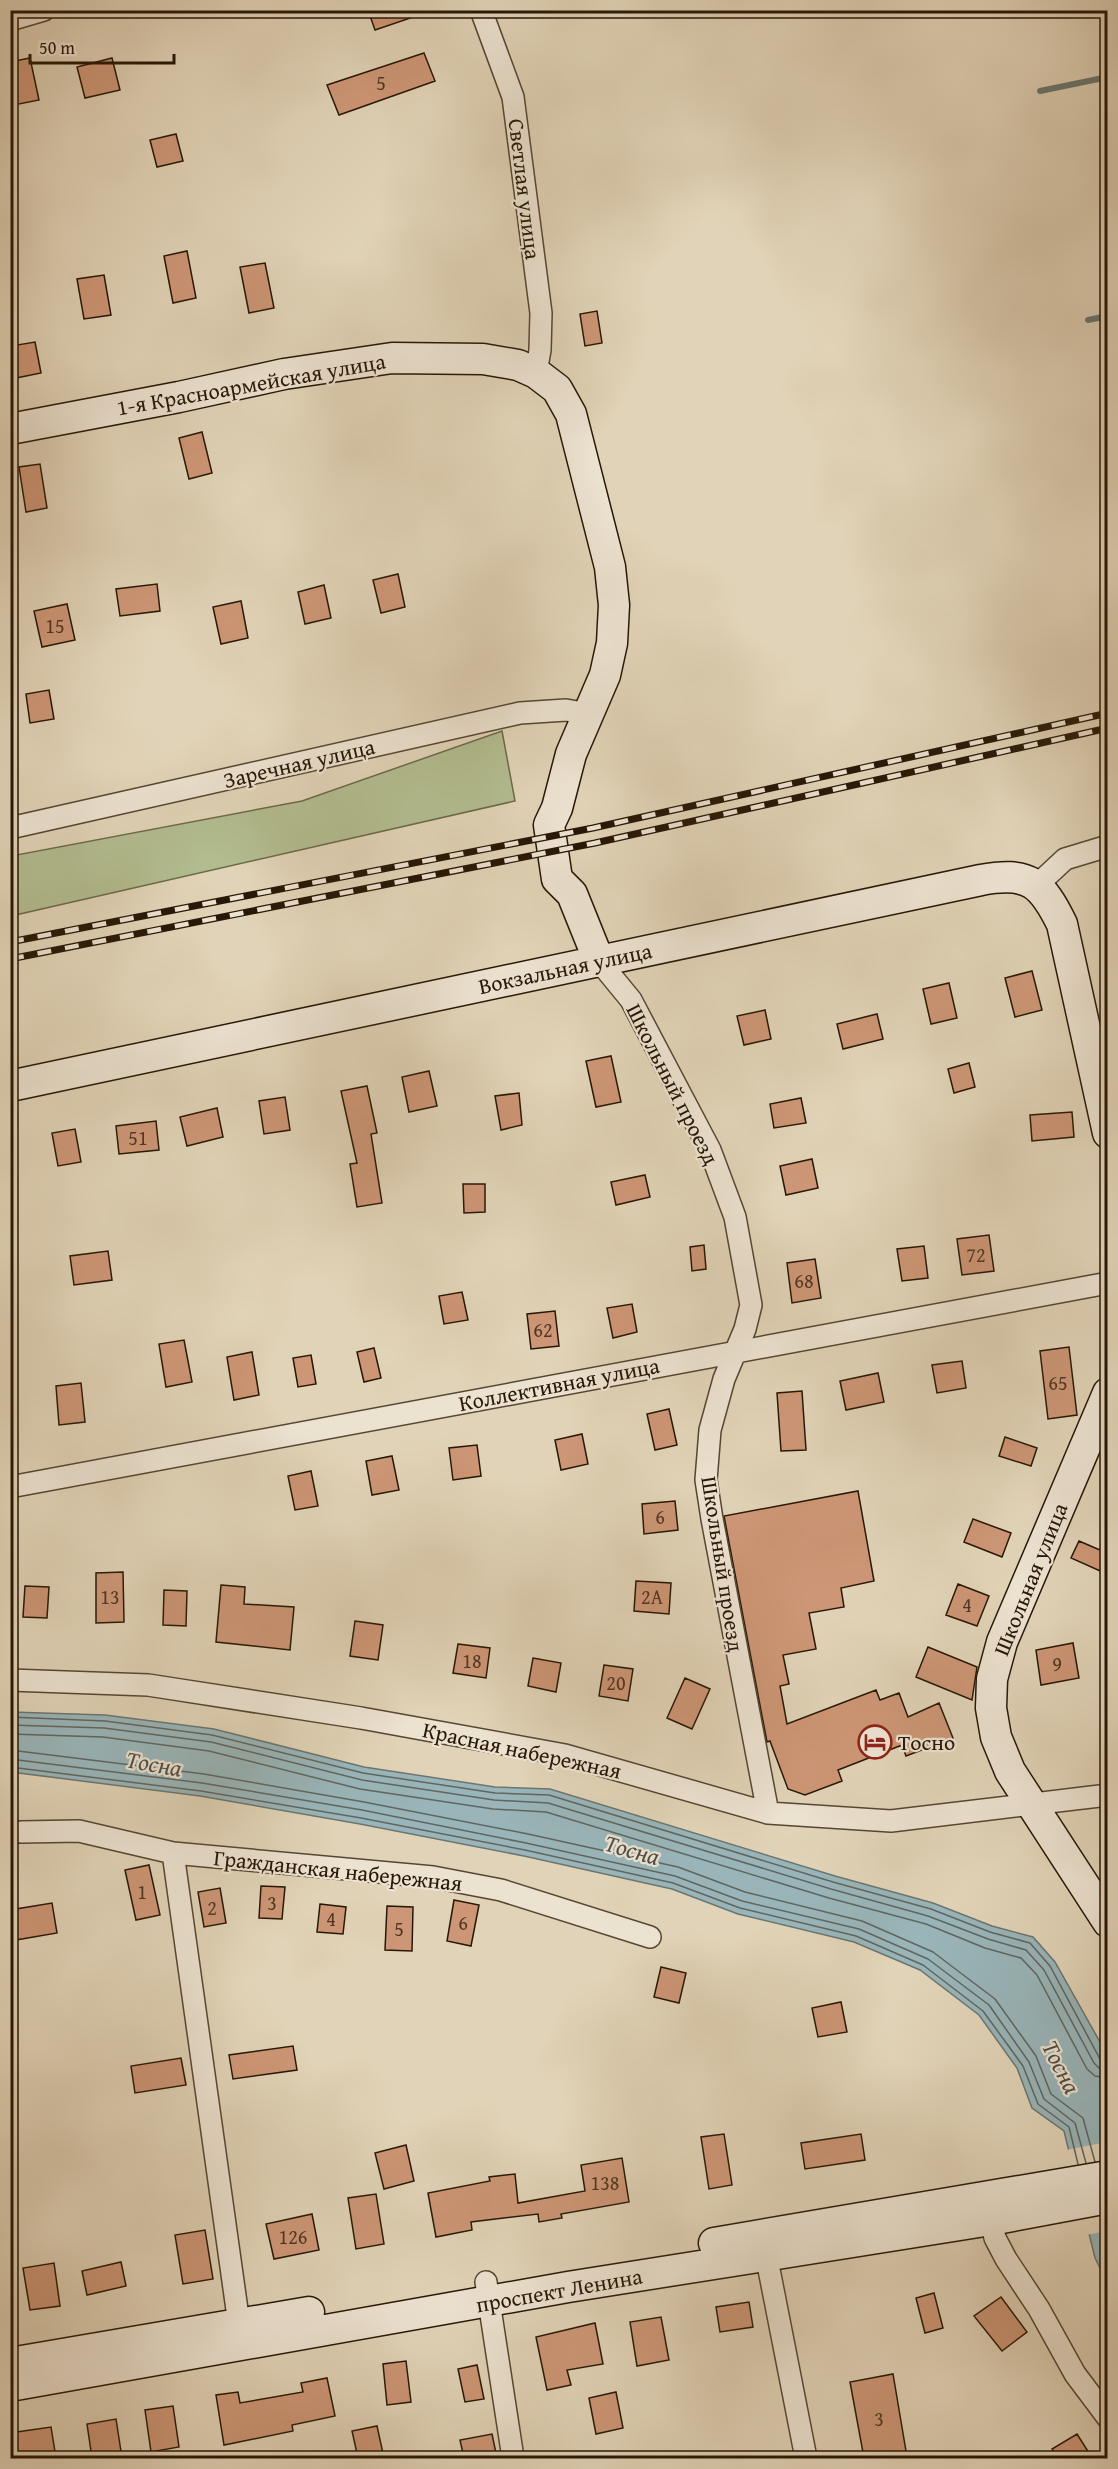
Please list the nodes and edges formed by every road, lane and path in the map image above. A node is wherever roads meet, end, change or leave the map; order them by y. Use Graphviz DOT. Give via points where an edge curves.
graph roads {
  1 [pos="44,10"];
  2 [pos="481,10"];
  3 [pos="10,20"];
  4 [pos="547,381"];
  5 [pos="10,429"];
  6 [pos="589,714"];
  7 [pos="10,828"];
  8 [pos="1107,846"];
  9 [pos="1036,886"];
  10 [pos="599,961"];
  11 [pos="10,1086"];
  12 [pos="1107,1133"];
  13 [pos="1107,1283"];
  14 [pos="735,1351"];
  15 [pos="1107,1393"];
  16 [pos="10,1487"];
  17 [pos="10,1680"];
  18 [pos="1107,1795"];
  19 [pos="1030,1804"];
  20 [pos="768,1813"];
  21 [pos="21,1832"];
  22 [pos="173,1853"];
  23 [pos="1107,1922"];
  24 [pos="650,1936"];
  25 [pos="1107,2176"];
  26 [pos="1107,2198"];
  27 [pos="1020,2203"];
  28 [pos="991,2220"];
  29 [pos="764,2245"];
  30 [pos="487,2292"];
  31 [pos="239,2324"];
  32 [pos="10,2364"];
  33 [pos="10,2386"];
  34 [pos="1107,2418"];
  35 [pos="513,2458"];
  36 [pos="806,2458"];
  1 -- 3 [label="street"];
  2 -- 4 [label="street, Светлая улица" via="513,97 541,313 540,350"];
  4 -- 5 [label="street, 1-я Красноармейская улица" via="518,365 483,358 392,357 284,374"];
  4 -- 6 [label="street" via="571,414 610,567 614,605 610,652"];
  6 -- 7 [label="street, Заречная улица" via="566,710 520,713"];
  6 -- 10 [label="street" via="570,754 557,808 574,878 572,894"];
  8 -- 9 [label="street" via="1065,859"];
  9 -- 10 [label="street, Вокзальная улица" via="1019,877 1001,876"];
  9 -- 12 [label="street" via="1049,898 1062,924"];
  10 -- 11 [label="street, Вокзальная улица"];
  10 -- 14 [label="street, Школьный проезд" via="631,1000 710,1150 735,1217 750,1305"];
  13 -- 14 [label="street, Коллективная улица"];
  14 -- 16 [label="street, Коллективная улица"];
  14 -- 20 [label="street, Школьный проезд" via="710,1431 706,1479"];
  15 -- 19 [label="street, Школьная улица" via="1002,1642 992,1679 996,1737"];
  17 -- 20 [label="street, Красная набережная" via="148,1685 373,1720 564,1755"];
  18 -- 19 [label="street, Красная набережная"];
  19 -- 20 [label="street, Красная набережная" via="891,1821"];
  19 -- 23 [label="street, Школьная улица"];
  21 -- 22 [label="street, Гражданская набережная" via="79,1832"];
  22 -- 24 [label="street, Гражданская набережная" via="433,1877 501,1890"];
  22 -- 31 [label="street"];
  25 -- 27 [label="street, проспект Ленина"];
  26 -- 27 [label="street, проспект Ленина"];
  27 -- 28 [label="street, проспект Ленина"];
  27 -- 29 [label="street, проспект Ленина"];
  28 -- 29 [label="street, проспект Ленина"];
  28 -- 34 [label="street" via="1006,2259 1075,2374"];
  29 -- 30 [label="street, проспект Ленина"];
  29 -- 36 [label="street"];
  30 -- 31 [label="street, проспект Ленина"];
  30 -- 33 [label="street, проспект Ленина"];
  30 -- 35 [label="street"];
  31 -- 32 [label="street, проспект Ленина"];
}
